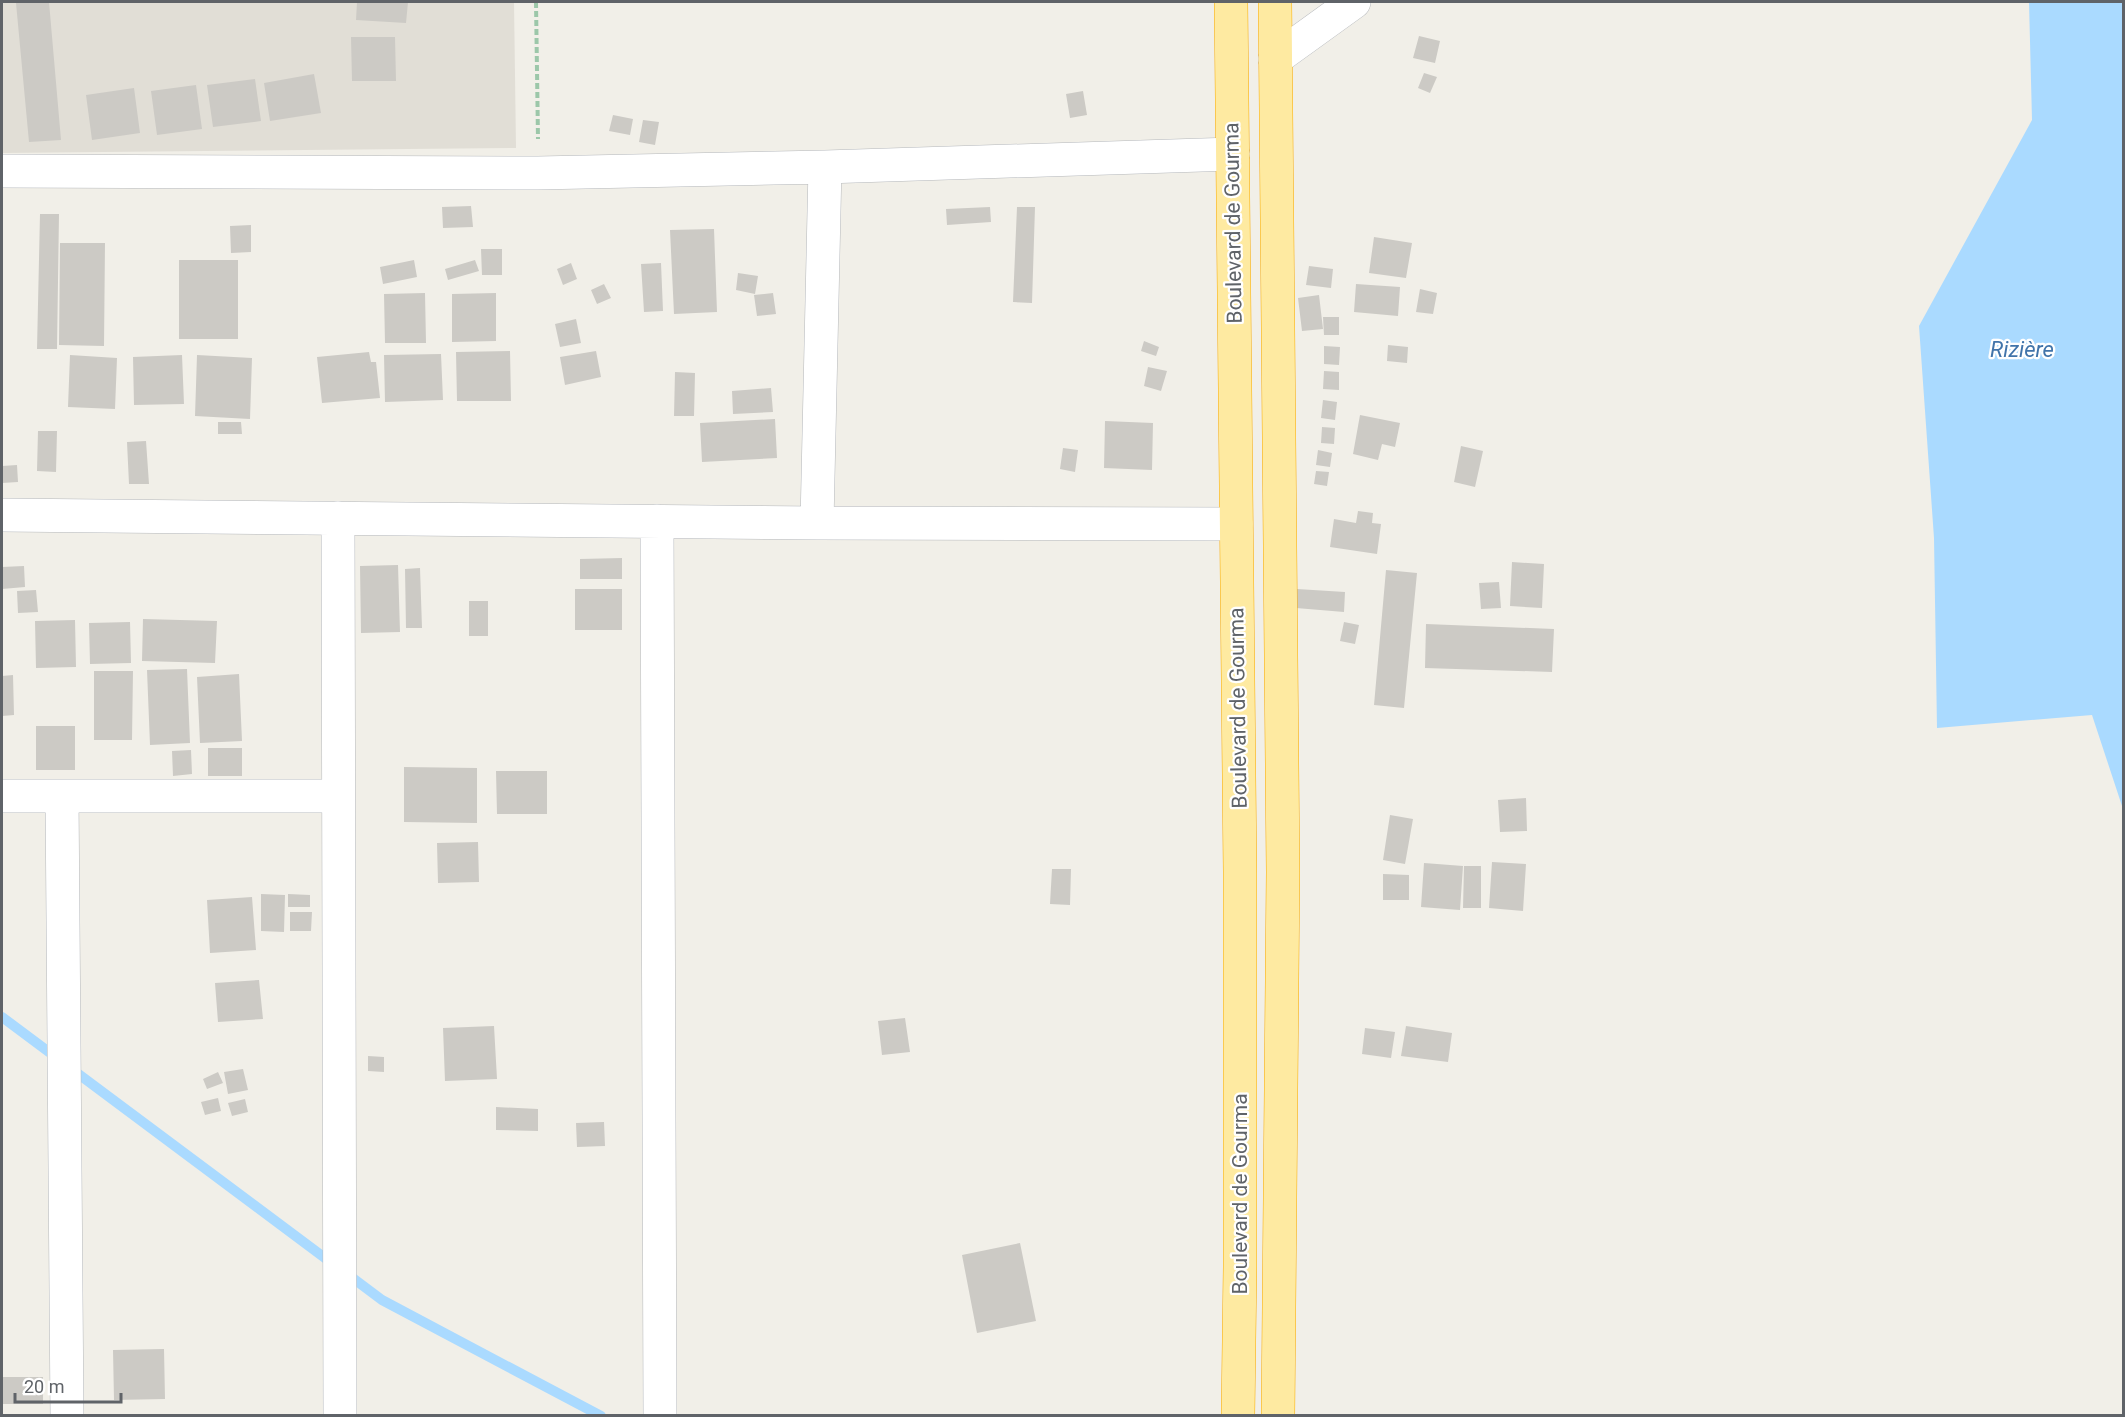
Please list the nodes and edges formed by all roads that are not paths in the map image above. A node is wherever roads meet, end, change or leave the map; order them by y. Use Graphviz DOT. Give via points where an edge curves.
graph roads {
  1 [pos="1231,2"];
  2 [pos="1275,2"];
  3 [pos="1354,2"];
  4 [pos="1275,59"];
  5 [pos="1275,152"];
  6 [pos="1233,154"];
  7 [pos="825,167"];
  8 [pos="2,171"];
  9 [pos="2,515"];
  10 [pos="338,518"];
  11 [pos="657,521"];
  12 [pos="817,523"];
  13 [pos="1236,524"];
  14 [pos="2,796"];
  15 [pos="62,796"];
  16 [pos="338,796"];
  17 [pos="67,1416"];
  18 [pos="340,1416"];
  19 [pos="660,1416"];
  20 [pos="1238,1416"];
  21 [pos="1278,1416"];
  1 -- 6 [label="highway, Boulevard de Gourma"];
  2 -- 4 [label="highway, Boulevard de Gourma"];
  3 -- 4 [label="street"];
  4 -- 5 [label="highway, Boulevard de Gourma"];
  5 -- 6 [label="highway"];
  5 -- 21 [label="highway, Boulevard de Gourma" via="1283,872"];
  6 -- 7 [label="street"];
  6 -- 13 [label="highway, Boulevard de Gourma"];
  7 -- 8 [label="street" via="538,172"];
  7 -- 12 [label="street"];
  9 -- 10 [label="street"];
  10 -- 11 [label="street"];
  10 -- 16 [label="street"];
  11 -- 12 [label="street"];
  11 -- 19 [label="street"];
  12 -- 13 [label="street"];
  13 -- 20 [label="highway, Boulevard de Gourma" via="1240,872"];
  14 -- 15 [label="street"];
  15 -- 16 [label="street"];
  15 -- 17 [label="street"];
  16 -- 18 [label="street"];
}
